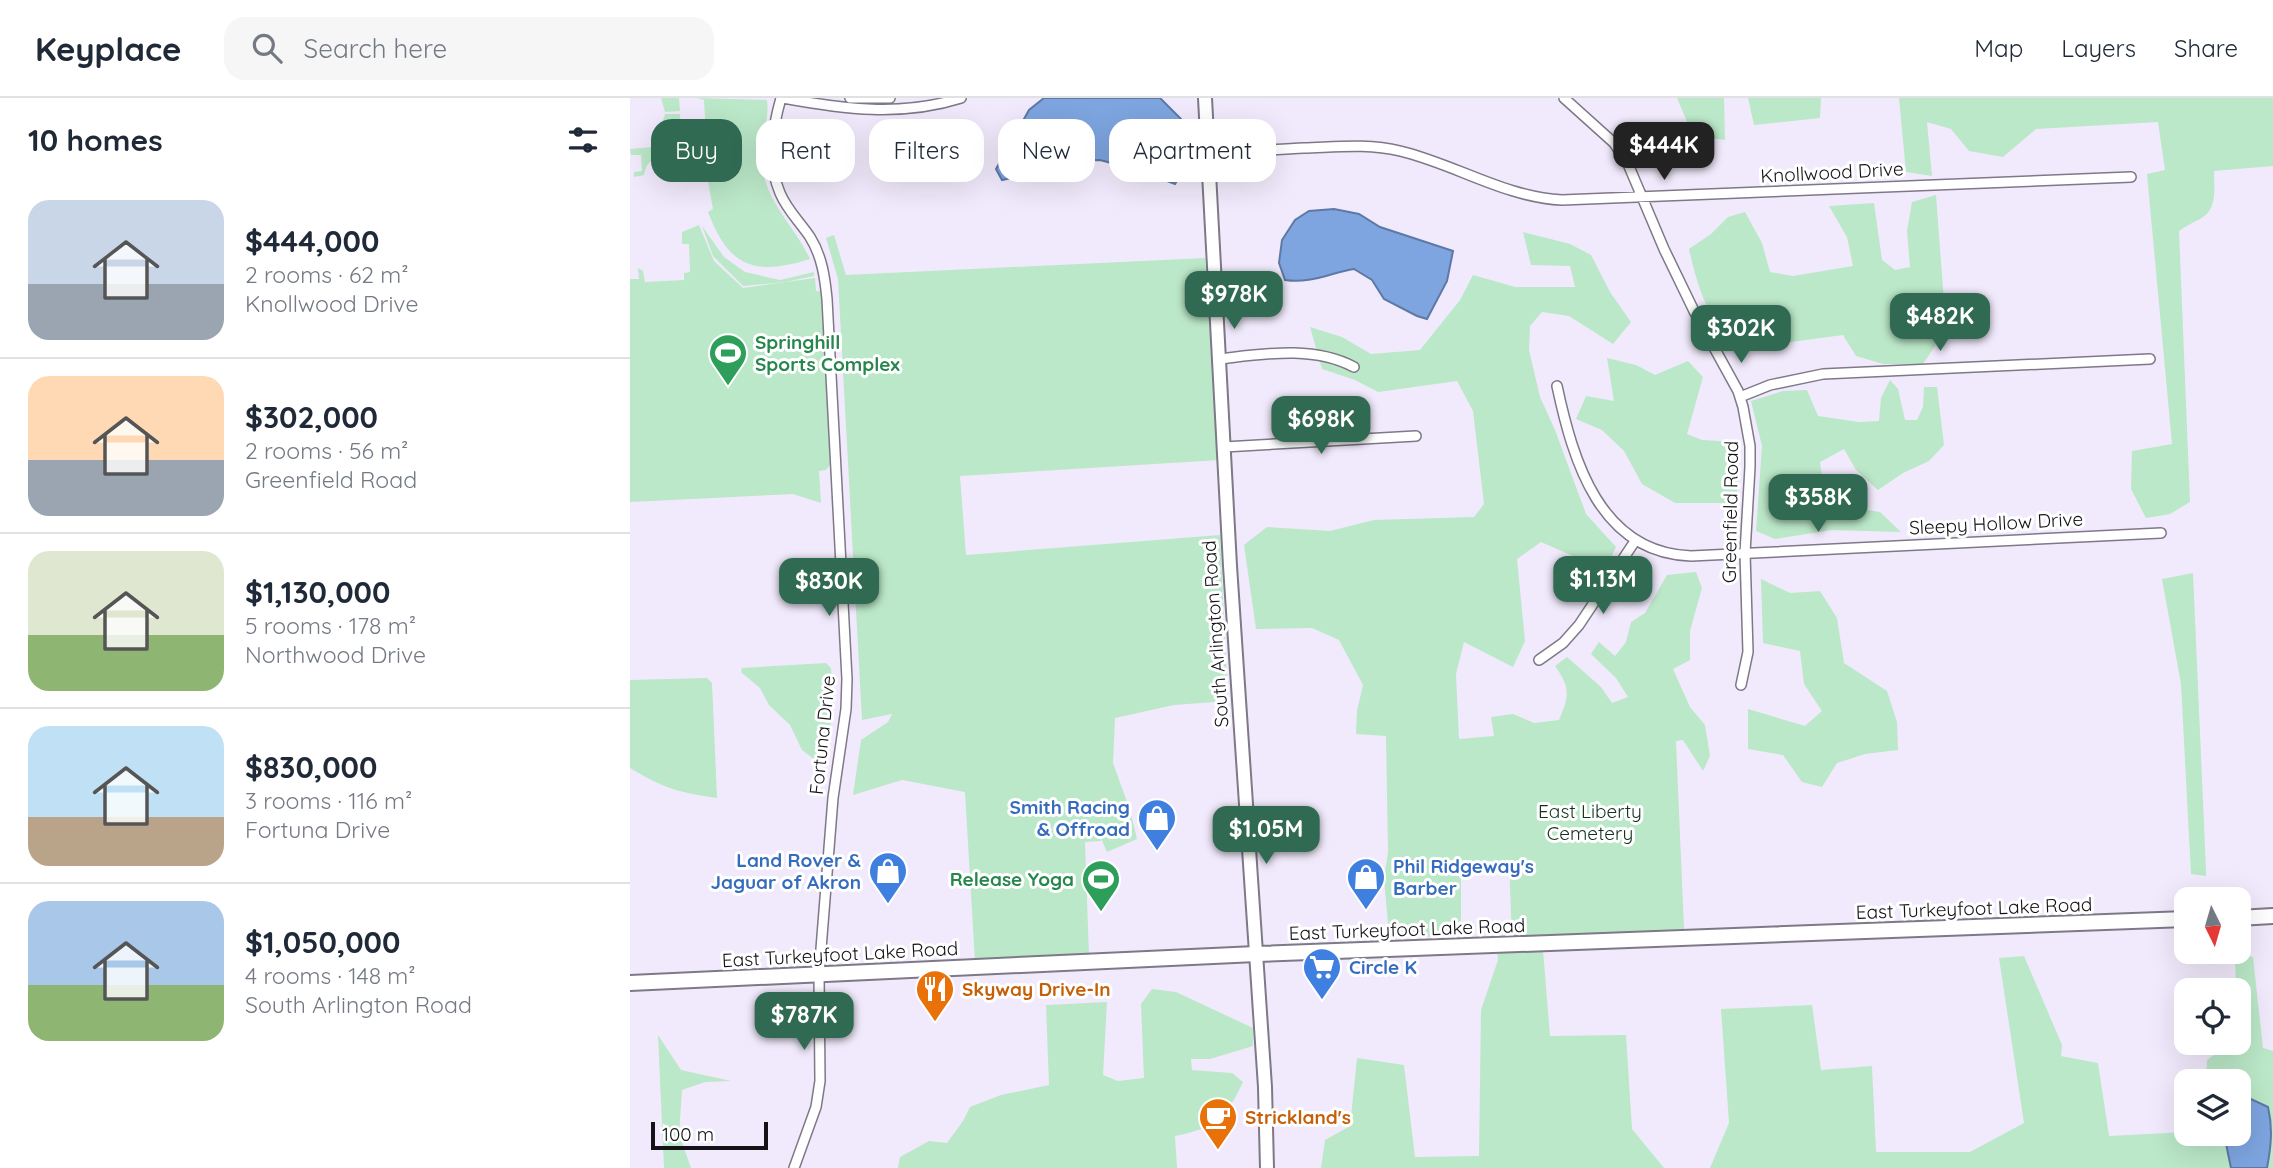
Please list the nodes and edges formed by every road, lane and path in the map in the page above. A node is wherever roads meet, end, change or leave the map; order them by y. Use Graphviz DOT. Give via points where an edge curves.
graph roads {
  1 [pos="782,98"];
  2 [pos="850,98"];
  3 [pos="890,98"];
  4 [pos="961,98"];
  5 [pos="1205,98"];
  6 [pos="1564,98"];
  7 [pos="1206,119"];
  8 [pos="1276,151"];
  9 [pos="2131,177"];
  10 [pos="1210,182"];
  11 [pos="1642,198"];
  12 [pos="1219,359"];
  13 [pos="2150,359"];
  14 [pos="1354,367"];
  15 [pos="1557,386"];
  16 [pos="1740,397"];
  17 [pos="1416,436"];
  18 [pos="1224,447"];
  19 [pos="2161,533"];
  20 [pos="1635,541"];
  21 [pos="1745,553"];
  22 [pos="1539,660"];
  23 [pos="1741,685"];
  24 [pos="2273,916"];
  25 [pos="2251,917"];
  26 [pos="2174,919"];
  27 [pos="1256,954"];
  28 [pos="819,974"];
  29 [pos="630,983"];
  30 [pos="794,1168"];
  31 [pos="1267,1168"];
  1 -- 4 [label="street" via="835,108 881,110"];
  1 -- 28 [label="street, Fortuna Drive" via="772,141 773,173 788,209 821,260 827,299 847,679"];
  2 -- 3 [label="street"];
  5 -- 7 [label="main road, South Arlington Road"];
  6 -- 11 [label="street, Greenfield Road" via="1614,143 1635,176"];
  8 -- 11 [label="street, Knollwood Drive" via="1371,147 1414,155 1530,196"];
  9 -- 11 [label="street, Knollwood Drive"];
  10 -- 12 [label="main road, South Arlington Road"];
  11 -- 16 [label="street, Greenfield Road"];
  12 -- 14 [label="street" via="1310,354"];
  12 -- 18 [label="main road, South Arlington Road"];
  13 -- 16 [label="street" via="1823,374 1770,385"];
  15 -- 20 [label="street, Sleepy Hollow Drive" via="1587,480 1611,521"];
  16 -- 21 [label="street, Greenfield Road" via="1750,446"];
  17 -- 18 [label="street"];
  18 -- 27 [label="main road, South Arlington Road"];
  19 -- 21 [label="street, Sleepy Hollow Drive"];
  20 -- 21 [label="street, Sleepy Hollow Drive" via="1686,556"];
  20 -- 22 [label="street" via="1578,625"];
  21 -- 23 [label="street, Greenfield Road" via="1748,652"];
  24 -- 25 [label="main road"];
  26 -- 27 [label="main road, East Turkeyfoot Lake Road"];
  27 -- 28 [label="main road, East Turkeyfoot Lake Road"];
  27 -- 31 [label="main road, South Arlington Road"];
  28 -- 29 [label="main road, East Turkeyfoot Lake Road"];
  28 -- 30 [label="street, Fortuna Drive" via="820,1081 816,1107"];
}
